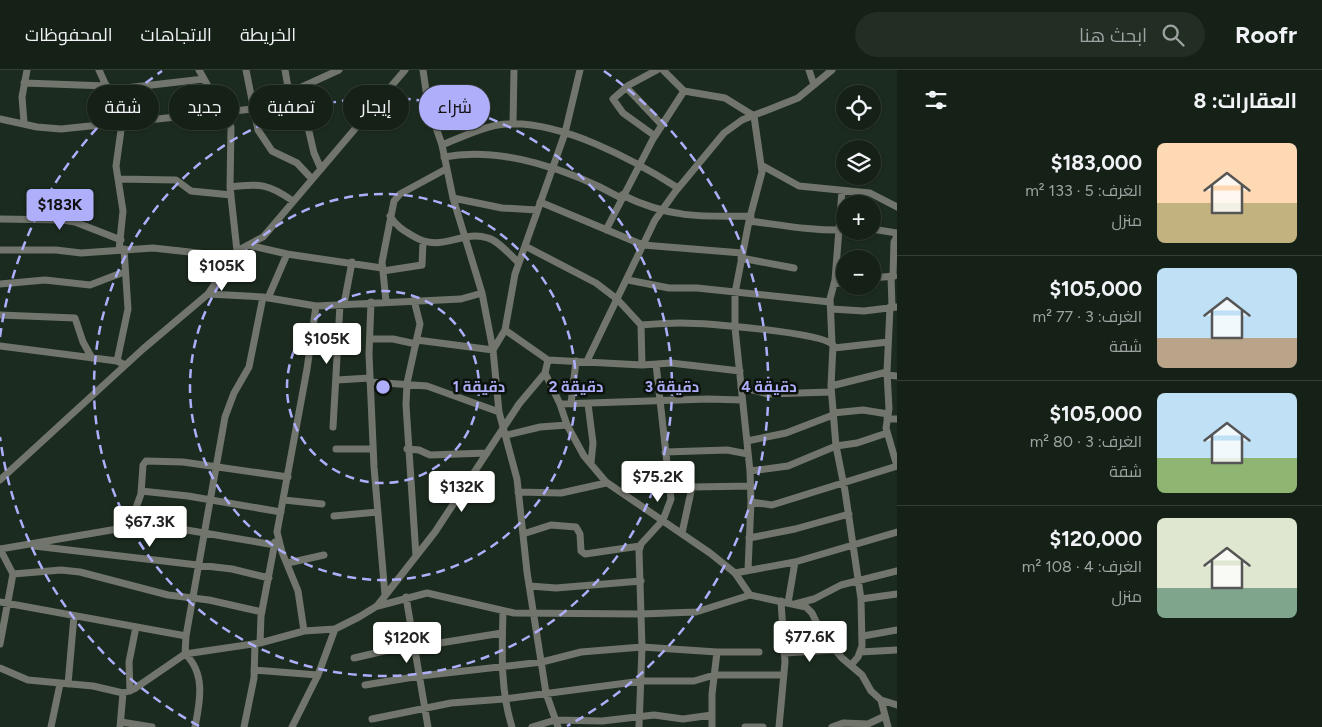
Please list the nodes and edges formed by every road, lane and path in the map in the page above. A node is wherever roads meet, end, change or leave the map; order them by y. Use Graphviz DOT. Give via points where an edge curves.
graph roads {
  1 [pos="27,70"];
  2 [pos="100,70"];
  3 [pos="199,70"];
  4 [pos="246,70"];
  5 [pos="285,70"];
  6 [pos="339,70"];
  7 [pos="405,70"];
  8 [pos="423,70"];
  9 [pos="514,70"];
  10 [pos="580,70"];
  11 [pos="657,70"];
  12 [pos="663,70"];
  13 [pos="809,70"];
  14 [pos="832,70"];
  15 [pos="204,79"];
  16 [pos="24,83"];
  17 [pos="107,85"];
  18 [pos="140,85"];
  19 [pos="207,85"];
  20 [pos="288,85"];
  21 [pos="307,85"];
  22 [pos="814,85"];
  23 [pos="87,87"];
  24 [pos="249,87"];
  25 [pos="626,87"];
  26 [pos="684,91"];
  27 [pos="754,116"];
  28 [pos="0,119"];
  29 [pos="24,122"];
  30 [pos="513,124"];
  31 [pos="87,126"];
  32 [pos="662,126"];
  33 [pos="121,130"];
  34 [pos="231,130"];
  35 [pos="259,130"];
  36 [pos="309,130"];
  37 [pos="565,134"];
  38 [pos="655,136"];
  39 [pos="442,145"];
  40 [pos="444,157"];
  41 [pos="640,164"];
  42 [pos="763,166"];
  43 [pos="554,168"];
  44 [pos="321,169"];
  45 [pos="446,169"];
  46 [pos="118,179"];
  47 [pos="312,179"];
  48 [pos="230,187"];
  49 [pos="678,188"];
  50 [pos="842,191"];
  51 [pos="231,195"];
  52 [pos="842,195"];
  53 [pos="621,196"];
  54 [pos="453,198"];
  55 [pos="293,201"];
  56 [pos="540,202"];
  57 [pos="897,208"];
  58 [pos="537,210"];
  59 [pos="662,210"];
  60 [pos="390,216"];
  61 [pos="0,219"];
  62 [pos="750,219"];
  63 [pos="606,230"];
  64 [pos="836,230"];
  65 [pos="881,231"];
  66 [pos="897,234"];
  67 [pos="466,238"];
  68 [pos="121,240"];
  69 [pos="841,240"];
  70 [pos="423,242"];
  71 [pos="248,244"];
  72 [pos="643,245"];
  73 [pos="525,246"];
  74 [pos="122,249"];
  75 [pos="0,250"];
  76 [pos="237,251"];
  77 [pos="287,254"];
  78 [pos="742,255"];
  79 [pos="230,260"];
  80 [pos="352,262"];
  81 [pos="518,262"];
  82 [pos="794,268"];
  83 [pos="383,269"];
  84 [pos="124,272"];
  85 [pos="894,276"];
  86 [pos="881,277"];
  87 [pos="628,280"];
  88 [pos="0,284"];
  89 [pos="834,284"];
  90 [pos="482,293"];
  91 [pos="735,293"];
  92 [pos="208,294"];
  93 [pos="266,298"];
  94 [pos="617,299"];
  95 [pos="414,300"];
  96 [pos="386,301"];
  97 [pos="371,302"];
  98 [pos="342,304"];
  99 [pos="316,306"];
  100 [pos="830,306"];
  101 [pos="893,307"];
  102 [pos="0,315"];
  103 [pos="641,325"];
  104 [pos="735,328"];
  105 [pos="505,330"];
  106 [pos="371,339"];
  107 [pos="897,339"];
  108 [pos="888,341"];
  109 [pos="417,342"];
  110 [pos="0,346"];
  111 [pos="833,346"];
  112 [pos="493,350"];
  113 [pos="92,358"];
  114 [pos="548,360"];
  115 [pos="117,361"];
  116 [pos="576,361"];
  117 [pos="587,361"];
  118 [pos="656,364"];
  119 [pos="125,365"];
  120 [pos="642,366"];
  121 [pos="740,371"];
  122 [pos="545,373"];
  123 [pos="887,374"];
  124 [pos="897,376"];
  125 [pos="337,380"];
  126 [pos="370,380"];
  127 [pos="407,383"];
  128 [pos="741,386"];
  129 [pos="831,389"];
  130 [pos="742,400"];
  131 [pos="659,401"];
  132 [pos="560,404"];
  133 [pos="571,404"];
  134 [pos="588,404"];
  135 [pos="499,412"];
  136 [pos="833,414"];
  137 [pos="887,417"];
  138 [pos="897,419"];
  139 [pos="566,425"];
  140 [pos="504,426"];
  141 [pos="333,427"];
  142 [pos="887,434"];
  143 [pos="506,435"];
  144 [pos="747,441"];
  145 [pos="836,446"];
  146 [pos="336,448"];
  147 [pos="374,448"];
  148 [pos="407,449"];
  149 [pos="665,452"];
  150 [pos="487,453"];
  151 [pos="748,454"];
  152 [pos="590,463"];
  153 [pos="897,466"];
  154 [pos="216,468"];
  155 [pos="750,471"];
  156 [pos="1,476"];
  157 [pos="288,477"];
  158 [pos="843,482"];
  159 [pos="606,483"];
  160 [pos="750,486"];
  161 [pos="141,491"];
  162 [pos="518,492"];
  163 [pos="210,500"];
  164 [pos="284,500"];
  165 [pos="751,502"];
  166 [pos="322,504"];
  167 [pos="281,512"];
  168 [pos="378,512"];
  169 [pos="849,514"];
  170 [pos="334,516"];
  171 [pos="663,520"];
  172 [pos="129,527"];
  173 [pos="277,532"];
  174 [pos="897,532"];
  175 [pos="682,533"];
  176 [pos="204,534"];
  177 [pos="523,534"];
  178 [pos="749,538"];
  179 [pos="853,544"];
  180 [pos="26,545"];
  181 [pos="275,545"];
  182 [pos="640,546"];
  183 [pos="0,549"];
  184 [pos="324,555"];
  185 [pos="416,556"];
  186 [pos="796,562"];
  187 [pos="288,563"];
  188 [pos="199,566"];
  189 [pos="748,570"];
  190 [pos="897,571"];
  191 [pos="735,573"];
  192 [pos="13,574"];
  193 [pos="269,578"];
  194 [pos="641,582"];
  195 [pos="860,582"];
  196 [pos="530,586"];
  197 [pos="385,594"];
  198 [pos="897,594"];
  199 [pos="750,595"];
  200 [pos="406,597"];
  201 [pos="193,599"];
  202 [pos="861,599"];
  203 [pos="0,602"];
  204 [pos="9,603"];
  205 [pos="788,603"];
  206 [pos="377,606"];
  207 [pos="262,612"];
  208 [pos="503,612"];
  209 [pos="535,614"];
  210 [pos="641,614"];
  211 [pos="74,616"];
  212 [pos="136,627"];
  213 [pos="335,629"];
  214 [pos="897,630"];
  215 [pos="304,631"];
  216 [pos="502,633"];
  217 [pos="186,636"];
  218 [pos="862,636"];
  219 [pos="0,644"];
  220 [pos="257,644"];
  221 [pos="416,647"];
  222 [pos="642,647"];
  223 [pos="834,650"];
  224 [pos="897,650"];
  225 [pos="717,652"];
  226 [pos="759,652"];
  227 [pos="860,652"];
  228 [pos="784,653"];
  229 [pos="185,654"];
  230 [pos="354,658"];
  231 [pos="542,662"];
  232 [pos="851,665"];
  233 [pos="501,666"];
  234 [pos="0,668"];
  235 [pos="254,670"];
  236 [pos="714,675"];
  237 [pos="784,675"];
  238 [pos="318,676"];
  239 [pos="420,676"];
  240 [pos="642,681"];
  241 [pos="64,684"];
  242 [pos="365,685"];
  243 [pos="126,692"];
  244 [pos="546,693"];
  245 [pos="504,698"];
  246 [pos="881,700"];
  247 [pos="897,705"];
  248 [pos="425,707"];
  249 [pos="712,715"];
  250 [pos="885,716"];
  251 [pos="638,718"];
  252 [pos="372,719"];
  253 [pos="557,724"];
  254 [pos="120,725"];
  255 [pos="51,727"];
  256 [pos="152,727"];
  257 [pos="195,727"];
  258 [pos="244,727"];
  259 [pos="292,727"];
  260 [pos="428,727"];
  261 [pos="512,727"];
  262 [pos="532,727"];
  263 [pos="639,727"];
  264 [pos="712,727"];
  265 [pos="745,727"];
  266 [pos="763,727"];
  267 [pos="779,727"];
  268 [pos="832,727"];
  269 [pos="888,727"];
  1 -- 16 [label="street"];
  2 -- 17 [label="street"];
  3 -- 15 [label="street"];
  4 -- 24 [label="street"];
  5 -- 20 [label="street"];
  6 -- 21 [label="street"];
  7 -- 44 [label="street"];
  8 -- 39 [label="street" via="428,104"];
  9 -- 30 [label="street"];
  10 -- 37 [label="street"];
  11 -- 25 [label="street"];
  12 -- 26 [label="street"];
  13 -- 22 [label="street"];
  14 -- 22 [label="street"];
  15 -- 18 [label="street"];
  15 -- 19 [label="street"];
  16 -- 23 [label="street"];
  16 -- 29 [label="street"];
  22 -- 27 [label="street" via="798,98"];
  25 -- 32 [label="street"];
  25 -- 38 [label="street" via="613,97 613,101 623,113"];
  26 -- 27 [label="street" via="725,98"];
  26 -- 32 [label="street"];
  27 -- 42 [label="street"];
  27 -- 49 [label="street" via="724,133"];
  28 -- 29 [label="street"];
  29 -- 31 [label="street" via="61,129"];
  30 -- 37 [label="street"];
  30 -- 39 [label="street" via="497,125"];
  32 -- 38 [label="street"];
  33 -- 46 [label="street" via="116,160"];
  34 -- 48 [label="street"];
  35 -- 47 [label="street" via="272,151 297,163"];
  36 -- 44 [label="street"];
  37 -- 41 [label="street"];
  37 -- 43 [label="street"];
  38 -- 41 [label="street"];
  39 -- 40 [label="street"];
  40 -- 43 [label="street" via="458,154 484,156"];
  40 -- 45 [label="street"];
  41 -- 49 [label="street"];
  41 -- 53 [label="street"];
  42 -- 50 [label="street" via="799,186"];
  42 -- 62 [label="street"];
  43 -- 53 [label="street"];
  43 -- 56 [label="street"];
  44 -- 47 [label="street"];
  45 -- 54 [label="street"];
  45 -- 60 [label="street" via="400,194 394,200"];
  46 -- 51 [label="street" via="176,180 191,191"];
  46 -- 68 [label="street" via="123,211"];
  47 -- 55 [label="street"];
  48 -- 51 [label="street"];
  48 -- 55 [label="street" via="262,184"];
  49 -- 59 [label="street"];
  50 -- 52 [label="street"];
  50 -- 57 [label="street" via="870,193"];
  51 -- 76 [label="street"];
  53 -- 59 [label="street"];
  53 -- 63 [label="street"];
  54 -- 58 [label="street" via="502,208"];
  54 -- 67 [label="street"];
  55 -- 71 [label="street" via="263,237"];
  56 -- 58 [label="street"];
  56 -- 63 [label="street"];
  58 -- 73 [label="street"];
  59 -- 62 [label="street" via="700,217"];
  59 -- 72 [label="street"];
  60 -- 70 [label="street" via="396,225"];
  60 -- 83 [label="street"];
  61 -- 68 [label="street" via="69,221"];
  62 -- 64 [label="street" via="818,231"];
  62 -- 78 [label="street"];
  63 -- 72 [label="street"];
  65 -- 66 [label="street"];
  66 -- 85 [label="street"];
  67 -- 70 [label="street" via="440,244"];
  67 -- 81 [label="street" via="481,236 493,240"];
  67 -- 90 [label="street"];
  68 -- 74 [label="street"];
  69 -- 89 [label="street"];
  70 -- 83 [label="street" via="422,265"];
  71 -- 76 [label="street"];
  71 -- 77 [label="street"];
  72 -- 78 [label="street"];
  72 -- 87 [label="street"];
  73 -- 81 [label="street"];
  73 -- 94 [label="street" via="596,283"];
  74 -- 75 [label="street" via="81,253"];
  74 -- 79 [label="street" via="185,251"];
  74 -- 84 [label="street"];
  76 -- 79 [label="street"];
  77 -- 80 [label="street"];
  77 -- 93 [label="street"];
  78 -- 82 [label="street"];
  78 -- 91 [label="street"];
  79 -- 92 [label="street"];
  80 -- 83 [label="street"];
  80 -- 98 [label="street"];
  81 -- 105 [label="street"];
  83 -- 96 [label="street"];
  84 -- 88 [label="street" via="90,285 45,280"];
  84 -- 115 [label="street" via="128,308"];
  85 -- 86 [label="street"];
  85 -- 101 [label="street"];
  87 -- 91 [label="street" via="669,288"];
  87 -- 94 [label="street"];
  89 -- 100 [label="street"];
  90 -- 95 [label="street" via="461,299"];
  90 -- 112 [label="street"];
  91 -- 100 [label="street"];
  91 -- 104 [label="street"];
  92 -- 93 [label="street"];
  92 -- 119 [label="street"];
  93 -- 99 [label="street"];
  93 -- 154 [label="street" via="249,367 229,405"];
  94 -- 103 [label="street"];
  94 -- 117 [label="street"];
  95 -- 96 [label="street"];
  95 -- 109 [label="street" via="420,324"];
  96 -- 97 [label="street"];
  97 -- 98 [label="street"];
  97 -- 106 [label="street"];
  98 -- 99 [label="street"];
  98 -- 125 [label="street"];
  99 -- 157 [label="street"];
  100 -- 101 [label="street" via="864,311"];
  100 -- 111 [label="street"];
  101 -- 108 [label="street"];
  102 -- 113 [label="street" via="75,318"];
  103 -- 104 [label="street" via="680,323"];
  103 -- 120 [label="street"];
  104 -- 111 [label="street" via="816,337"];
  104 -- 121 [label="street"];
  105 -- 112 [label="street"];
  105 -- 114 [label="street"];
  106 -- 109 [label="street"];
  106 -- 126 [label="street"];
  107 -- 108 [label="street"];
  108 -- 111 [label="street"];
  108 -- 123 [label="street"];
  109 -- 112 [label="street"];
  109 -- 127 [label="street"];
  110 -- 113 [label="street"];
  111 -- 129 [label="street"];
  112 -- 135 [label="street"];
  113 -- 115 [label="street"];
  114 -- 116 [label="street"];
  114 -- 122 [label="street"];
  115 -- 119 [label="street"];
  116 -- 117 [label="street"];
  116 -- 133 [label="street"];
  117 -- 120 [label="street"];
  118 -- 120 [label="street"];
  118 -- 121 [label="street" via="694,364"];
  118 -- 131 [label="street"];
  119 -- 156 [label="street"];
  121 -- 128 [label="street"];
  122 -- 132 [label="street"];
  122 -- 140 [label="street"];
  123 -- 124 [label="street"];
  123 -- 129 [label="street"];
  123 -- 137 [label="street" via="890,398"];
  125 -- 126 [label="street"];
  125 -- 141 [label="street"];
  126 -- 127 [label="street"];
  126 -- 147 [label="street"];
  127 -- 135 [label="street" via="447,391"];
  127 -- 148 [label="street"];
  128 -- 129 [label="street" via="768,394"];
  128 -- 130 [label="street"];
  129 -- 136 [label="street"];
  130 -- 131 [label="street"];
  130 -- 144 [label="street"];
  131 -- 134 [label="street"];
  131 -- 149 [label="street"];
  132 -- 133 [label="street"];
  132 -- 139 [label="street"];
  133 -- 134 [label="street"];
  134 -- 152 [label="street" via="593,442"];
  135 -- 140 [label="street"];
  136 -- 137 [label="street" via="863,410"];
  136 -- 144 [label="street" via="786,433"];
  136 -- 145 [label="street"];
  137 -- 138 [label="street"];
  137 -- 142 [label="street"];
  139 -- 143 [label="street"];
  139 -- 152 [label="street"];
  140 -- 143 [label="street"];
  140 -- 150 [label="street"];
  142 -- 145 [label="street"];
  142 -- 153 [label="street"];
  143 -- 162 [label="street"];
  144 -- 151 [label="street"];
  145 -- 155 [label="street" via="788,466"];
  145 -- 158 [label="street"];
  146 -- 147 [label="street"];
  147 -- 168 [label="street"];
  148 -- 150 [label="street" via="430,455"];
  148 -- 185 [label="street"];
  149 -- 151 [label="street" via="727,450"];
  149 -- 171 [label="street" via="671,496"];
  150 -- 185 [label="street" via="454,506"];
  151 -- 155 [label="street"];
  152 -- 159 [label="street"];
  153 -- 158 [label="street"];
  154 -- 157 [label="street"];
  154 -- 161 [label="street" via="183,462 146,461"];
  154 -- 163 [label="street"];
  155 -- 160 [label="street"];
  157 -- 164 [label="street"];
  158 -- 165 [label="street" via="772,505"];
  158 -- 169 [label="street"];
  159 -- 162 [label="street" via="561,493"];
  159 -- 171 [label="street"];
  160 -- 165 [label="street"];
  160 -- 175 [label="street" via="692,488"];
  161 -- 163 [label="street"];
  161 -- 172 [label="street"];
  162 -- 177 [label="street"];
  163 -- 167 [label="street"];
  163 -- 176 [label="street"];
  164 -- 166 [label="street"];
  164 -- 167 [label="street"];
  165 -- 178 [label="street"];
  167 -- 173 [label="street"];
  168 -- 170 [label="street"];
  168 -- 197 [label="street"];
  169 -- 178 [label="street"];
  169 -- 179 [label="street"];
  171 -- 175 [label="street"];
  171 -- 182 [label="street"];
  172 -- 176 [label="street" via="163,526"];
  172 -- 180 [label="street"];
  173 -- 181 [label="street"];
  173 -- 187 [label="street"];
  174 -- 179 [label="street"];
  175 -- 191 [label="street"];
  176 -- 181 [label="street"];
  176 -- 188 [label="street"];
  177 -- 182 [label="street" via="551,525 576,527 581,551 585,554"];
  177 -- 196 [label="street"];
  178 -- 189 [label="street"];
  179 -- 186 [label="street"];
  179 -- 195 [label="street"];
  180 -- 183 [label="street"];
  180 -- 188 [label="street"];
  181 -- 193 [label="street"];
  182 -- 194 [label="street"];
  183 -- 192 [label="street"];
  184 -- 187 [label="street"];
  185 -- 197 [label="street"];
  186 -- 189 [label="street"];
  186 -- 205 [label="street"];
  187 -- 215 [label="street" via="298,591"];
  188 -- 193 [label="street" via="232,569"];
  188 -- 201 [label="street"];
  189 -- 191 [label="street"];
  190 -- 195 [label="street"];
  191 -- 199 [label="street"];
  192 -- 201 [label="street" via="71,570"];
  192 -- 204 [label="street"];
  193 -- 207 [label="street"];
  194 -- 196 [label="street" via="556,588"];
  194 -- 210 [label="street"];
  195 -- 202 [label="street"];
  195 -- 205 [label="street"];
  196 -- 209 [label="street"];
  197 -- 206 [label="street"];
  198 -- 202 [label="street"];
  199 -- 205 [label="street"];
  199 -- 210 [label="street" via="696,612"];
  200 -- 206 [label="street"];
  200 -- 208 [label="street" via="426,593"];
  200 -- 221 [label="street"];
  201 -- 207 [label="street"];
  201 -- 217 [label="street"];
  202 -- 218 [label="street"];
  203 -- 204 [label="street"];
  204 -- 211 [label="street"];
  204 -- 219 [label="street"];
  205 -- 223 [label="street" via="806,606"];
  205 -- 228 [label="street"];
  206 -- 213 [label="street"];
  207 -- 220 [label="street"];
  208 -- 209 [label="street"];
  208 -- 216 [label="street"];
  209 -- 210 [label="street"];
  209 -- 231 [label="street"];
  210 -- 222 [label="street"];
  211 -- 212 [label="street"];
  211 -- 241 [label="street"];
  212 -- 217 [label="street"];
  212 -- 243 [label="street"];
  213 -- 215 [label="street"];
  213 -- 238 [label="street"];
  214 -- 218 [label="street"];
  215 -- 220 [label="street"];
  216 -- 221 [label="street"];
  216 -- 233 [label="street"];
  217 -- 229 [label="street"];
  218 -- 227 [label="street"];
  220 -- 229 [label="street"];
  220 -- 235 [label="street"];
  221 -- 230 [label="street" via="406,646"];
  221 -- 239 [label="street"];
  222 -- 225 [label="street"];
  222 -- 231 [label="street" via="581,652"];
  222 -- 240 [label="street"];
  223 -- 228 [label="street"];
  223 -- 232 [label="street"];
  224 -- 227 [label="street"];
  225 -- 226 [label="street"];
  225 -- 236 [label="street"];
  227 -- 232 [label="street"];
  228 -- 237 [label="street"];
  229 -- 243 [label="street"];
  229 -- 257 [label="street" via="197,669 199,705"];
  231 -- 233 [label="street"];
  231 -- 244 [label="street"];
  232 -- 246 [label="street"];
  233 -- 239 [label="street"];
  233 -- 245 [label="street"];
  234 -- 241 [label="street" via="28,680"];
  235 -- 238 [label="street"];
  235 -- 258 [label="street"];
  236 -- 237 [label="street"];
  236 -- 240 [label="street" via="694,681"];
  236 -- 249 [label="street"];
  237 -- 267 [label="street"];
  238 -- 259 [label="street"];
  239 -- 242 [label="street"];
  239 -- 248 [label="street"];
  240 -- 244 [label="street"];
  240 -- 251 [label="street"];
  241 -- 243 [label="street"];
  241 -- 255 [label="street"];
  243 -- 254 [label="street"];
  244 -- 245 [label="street"];
  244 -- 253 [label="street"];
  245 -- 248 [label="street"];
  245 -- 261 [label="street"];
  246 -- 247 [label="street"];
  246 -- 250 [label="street"];
  248 -- 252 [label="street"];
  248 -- 260 [label="street"];
  249 -- 251 [label="street" via="683,719 654,715"];
  249 -- 264 [label="street"];
  250 -- 268 [label="street" via="868,724"];
  250 -- 269 [label="street"];
  251 -- 253 [label="street"];
  251 -- 263 [label="street"];
  253 -- 262 [label="street"];
  254 -- 256 [label="street"];
  265 -- 266 [label="street"];
}
